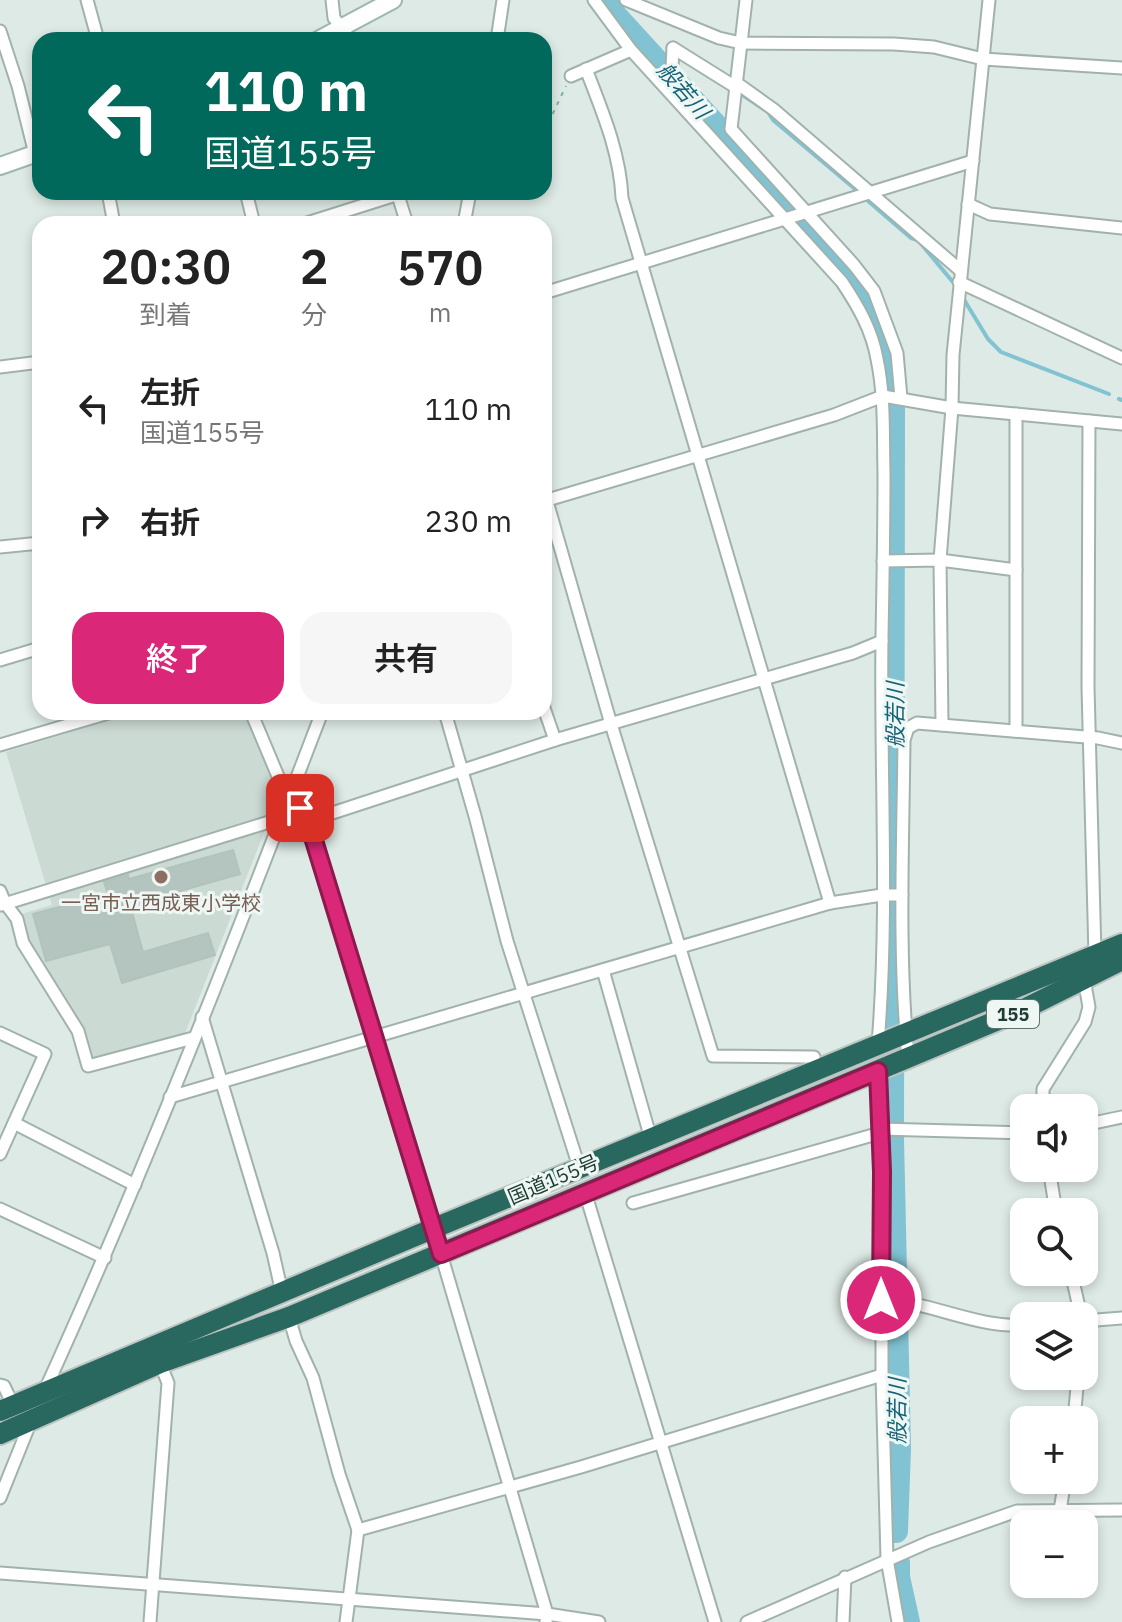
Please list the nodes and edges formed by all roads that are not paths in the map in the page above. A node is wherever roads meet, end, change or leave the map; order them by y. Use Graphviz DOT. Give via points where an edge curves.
graph roads {
  1 [pos="87,0"];
  2 [pos="332,0"];
  3 [pos="393,0"];
  4 [pos="503,0"];
  5 [pos="594,0"];
  6 [pos="626,0"];
  7 [pos="746,0"];
  8 [pos="989,0"];
  9 [pos="0,31"];
  10 [pos="96,32"];
  11 [pos="345,32"];
  12 [pos="350,32"];
  13 [pos="498,32"];
  14 [pos="741,43"];
  15 [pos="631,50"];
  16 [pos="983,59"];
  17 [pos="1122,68"];
  18 [pos="586,69"];
  19 [pos="571,76"];
  20 [pos="661,78"];
  21 [pos="737,86"];
  22 [pos="32,133"];
  23 [pos="32,155"];
  24 [pos="973,161"];
  25 [pos="0,166"];
  26 [pos="870,193"];
  27 [pos="378,200"];
  28 [pos="968,204"];
  29 [pos="804,214"];
  30 [pos="329,216"];
  31 [pos="787,218"];
  32 [pos="1122,228"];
  33 [pos="641,265"];
  34 [pos="960,276"];
  35 [pos="552,291"];
  36 [pos="1122,358"];
  37 [pos="32,363"];
  38 [pos="0,367"];
  39 [pos="893,397"];
  40 [pos="952,408"];
  41 [pos="1016,414"];
  42 [pos="1089,421"];
  43 [pos="1122,424"];
  44 [pos="698,455"];
  45 [pos="552,496"];
  46 [pos="552,522"];
  47 [pos="32,544"];
  48 [pos="0,547"];
  49 [pos="940,560"];
  50 [pos="890,561"];
  51 [pos="1016,570"];
  52 [pos="882,641"];
  53 [pos="32,650"];
  54 [pos="0,660"];
  55 [pos="764,679"];
  56 [pos="85,720"];
  57 [pos="254,720"];
  58 [pos="319,720"];
  59 [pos="447,720"];
  60 [pos="548,720"];
  61 [pos="611,724"];
  62 [pos="942,725"];
  63 [pos="1016,731"];
  64 [pos="1090,737"];
  65 [pos="555,740"];
  66 [pos="1122,743"];
  67 [pos="0,745"];
  68 [pos="461,770"];
  69 [pos="288,800"];
  70 [pos="282,818"];
  71 [pos="308,821"];
  72 [pos="0,891"];
  73 [pos="883,895"];
  74 [pos="900,895"];
  75 [pos="830,903"];
  76 [pos="2,904"];
  77 [pos="1122,944"];
  78 [pos="678,948"];
  79 [pos="1095,955"];
  80 [pos="1122,960"];
  81 [pos="603,970"];
  82 [pos="1084,979"];
  83 [pos="525,994"];
  84 [pos="202,1017"];
  85 [pos="0,1033"];
  86 [pos="373,1037"];
  87 [pos="193,1038"];
  88 [pos="892,1038"];
  89 [pos="814,1057"];
  90 [pos="893,1064"];
  91 [pos="222,1083"];
  92 [pos="1043,1094"];
  93 [pos="170,1097"];
  94 [pos="1122,1117"];
  95 [pos="1098,1122"];
  96 [pos="14,1123"];
  97 [pos="881,1130"];
  98 [pos="1010,1133"];
  99 [pos="651,1139"];
  100 [pos="0,1154"];
  101 [pos="580,1170"];
  102 [pos="135,1185"];
  103 [pos="585,1192"];
  104 [pos="633,1203"];
  105 [pos="0,1209"];
  106 [pos="432,1229"];
  107 [pos="441,1254"];
  108 [pos="105,1258"];
  109 [pos="282,1293"];
  110 [pos="883,1300"];
  111 [pos="289,1317"];
  112 [pos="1122,1318"];
  113 [pos="1098,1319"];
  114 [pos="1010,1324"];
  115 [pos="160,1363"];
  116 [pos="882,1375"];
  117 [pos="0,1385"];
  118 [pos="44,1392"];
  119 [pos="7,1408"];
  120 [pos="32,1419"];
  121 [pos="0,1434"];
  122 [pos="661,1443"];
  123 [pos="509,1488"];
  124 [pos="1063,1494"];
  125 [pos="0,1498"];
  126 [pos="1060,1510"];
  127 [pos="1098,1510"];
  128 [pos="1122,1510"];
  129 [pos="1010,1513"];
  130 [pos="358,1530"];
  131 [pos="887,1559"];
  132 [pos="0,1573"];
  133 [pos="845,1577"];
  134 [pos="152,1585"];
  135 [pos="348,1599"];
  136 [pos="547,1618"];
  137 [pos="150,1622"];
  138 [pos="346,1622"];
  139 [pos="599,1622"];
  140 [pos="715,1622"];
  141 [pos="747,1622"];
  142 [pos="843,1622"];
  143 [pos="898,1622"];
  1 -- 10 [label="street"];
  2 -- 11 [label="street" via="334,18"];
  3 -- 12 [label="main road"];
  4 -- 13 [label="street"];
  5 -- 15 [label="street"];
  6 -- 14 [label="street"];
  7 -- 14 [label="street"];
  8 -- 16 [label="street"];
  9 -- 22 [label="street"];
  14 -- 16 [label="street" via="894,44"];
  14 -- 21 [label="street"];
  15 -- 18 [label="street"];
  15 -- 20 [label="street"];
  16 -- 17 [label="street"];
  16 -- 24 [label="street"];
  18 -- 19 [label="street"];
  18 -- 33 [label="street" via="621,169 622,198"];
  20 -- 21 [label="street" via="672,68 673,48"];
  20 -- 31 [label="street"];
  21 -- 26 [label="street" via="773,109"];
  21 -- 29 [label="street" via="731,129"];
  23 -- 25 [label="main road"];
  24 -- 26 [label="street"];
  24 -- 28 [label="street"];
  26 -- 29 [label="street"];
  26 -- 34 [label="street"];
  27 -- 30 [label="street"];
  28 -- 32 [label="street" via="990,214"];
  28 -- 34 [label="street"];
  29 -- 31 [label="street"];
  29 -- 39 [label="street" via="874,291 897,353"];
  31 -- 33 [label="street"];
  31 -- 39 [label="street" via="862,312"];
  33 -- 35 [label="street"];
  33 -- 44 [label="street"];
  34 -- 36 [label="street"];
  34 -- 40 [label="street"];
  37 -- 38 [label="street"];
  39 -- 40 [label="street"];
  39 -- 44 [label="street"];
  39 -- 50 [label="street"];
  40 -- 41 [label="street"];
  40 -- 49 [label="street"];
  41 -- 42 [label="street"];
  41 -- 51 [label="street"];
  42 -- 43 [label="street"];
  42 -- 64 [label="street"];
  44 -- 45 [label="street"];
  44 -- 55 [label="street"];
  46 -- 61 [label="street"];
  47 -- 48 [label="street"];
  49 -- 50 [label="street"];
  49 -- 51 [label="street"];
  49 -- 62 [label="street"];
  50 -- 52 [label="street"];
  51 -- 63 [label="street"];
  52 -- 55 [label="street"];
  52 -- 73 [label="street"];
  53 -- 54 [label="street"];
  55 -- 61 [label="street"];
  55 -- 75 [label="street"];
  56 -- 67 [label="street"];
  57 -- 69 [label="street"];
  58 -- 69 [label="street"];
  59 -- 68 [label="street"];
  60 -- 65 [label="street"];
  61 -- 65 [label="street"];
  61 -- 78 [label="street"];
  62 -- 63 [label="street"];
  62 -- 74 [label="street" via="917,723 908,728 904,740"];
  63 -- 64 [label="street"];
  64 -- 66 [label="street"];
  64 -- 79 [label="street"];
  65 -- 68 [label="street"];
  68 -- 71 [label="street"];
  68 -- 83 [label="street"];
  69 -- 70 [label="street"];
  69 -- 71 [label="street"];
  70 -- 76 [label="street"];
  70 -- 84 [label="street"];
  71 -- 86 [label="street"];
  72 -- 76 [label="street"];
  73 -- 74 [label="street"];
  73 -- 75 [label="street"];
  73 -- 88 [label="street"];
  74 -- 88 [label="street"];
  75 -- 78 [label="street"];
  76 -- 87 [label="street" via="17,919 23,943 78,1031 88,1066"];
  77 -- 79 [label="highway, 国道155号 / 155"];
  78 -- 81 [label="street"];
  78 -- 89 [label="street" via="713,1056"];
  79 -- 88 [label="highway, 国道155号 / 155"];
  80 -- 82 [label="highway, 国道155号 / 155"];
  81 -- 83 [label="street"];
  81 -- 99 [label="street"];
  82 -- 90 [label="highway, 国道155号 / 155"];
  82 -- 92 [label="street" via="1089,1007 1085,1022"];
  83 -- 86 [label="street"];
  83 -- 101 [label="street"];
  84 -- 87 [label="street"];
  84 -- 91 [label="street"];
  85 -- 96 [label="street" via="45,1054"];
  86 -- 91 [label="street"];
  86 -- 106 [label="street"];
  87 -- 93 [label="street"];
  88 -- 90 [label="street"];
  88 -- 99 [label="highway, 国道155号 / 155"];
  90 -- 97 [label="street"];
  90 -- 103 [label="highway, 国道155号 / 155"];
  91 -- 93 [label="street"];
  91 -- 109 [label="street"];
  93 -- 102 [label="street"];
  94 -- 95 [label="street"];
  96 -- 100 [label="street"];
  96 -- 102 [label="street"];
  97 -- 98 [label="street"];
  97 -- 104 [label="street"];
  97 -- 110 [label="street"];
  99 -- 101 [label="highway, 国道155号 / 155"];
  101 -- 106 [label="highway, 国道155号 / 155"];
  102 -- 108 [label="street"];
  103 -- 107 [label="highway, 国道155号 / 155"];
  103 -- 122 [label="street"];
  105 -- 108 [label="street"];
  106 -- 107 [label="street"];
  106 -- 109 [label="highway, 国道155号 / 155"];
  107 -- 111 [label="highway, 国道155号 / 155"];
  107 -- 123 [label="street"];
  108 -- 118 [label="street"];
  109 -- 118 [label="highway, 国道155号 / 155"];
  110 -- 114 [label="street"];
  110 -- 116 [label="street"];
  111 -- 115 [label="highway, 国道155号 / 155"];
  111 -- 130 [label="street" via="313,1378"];
  112 -- 113 [label="street"];
  115 -- 120 [label="highway, 国道155号 / 155"];
  115 -- 134 [label="street" via="168,1383"];
  116 -- 122 [label="street"];
  116 -- 131 [label="street"];
  117 -- 119 [label="street"];
  118 -- 119 [label="highway, 国道155号 / 155"];
  118 -- 120 [label="street"];
  120 -- 121 [label="highway, 国道155号 / 155"];
  120 -- 125 [label="street"];
  122 -- 123 [label="street"];
  122 -- 140 [label="street"];
  123 -- 130 [label="street"];
  123 -- 136 [label="street"];
  124 -- 126 [label="street"];
  127 -- 128 [label="street"];
  129 -- 131 [label="street"];
  130 -- 135 [label="street"];
  131 -- 133 [label="street"];
  131 -- 143 [label="street"];
  132 -- 134 [label="street"];
  133 -- 141 [label="street"];
  133 -- 142 [label="street"];
  134 -- 135 [label="street"];
  134 -- 137 [label="street"];
  135 -- 136 [label="street"];
  135 -- 138 [label="street"];
  136 -- 139 [label="street"];
}
